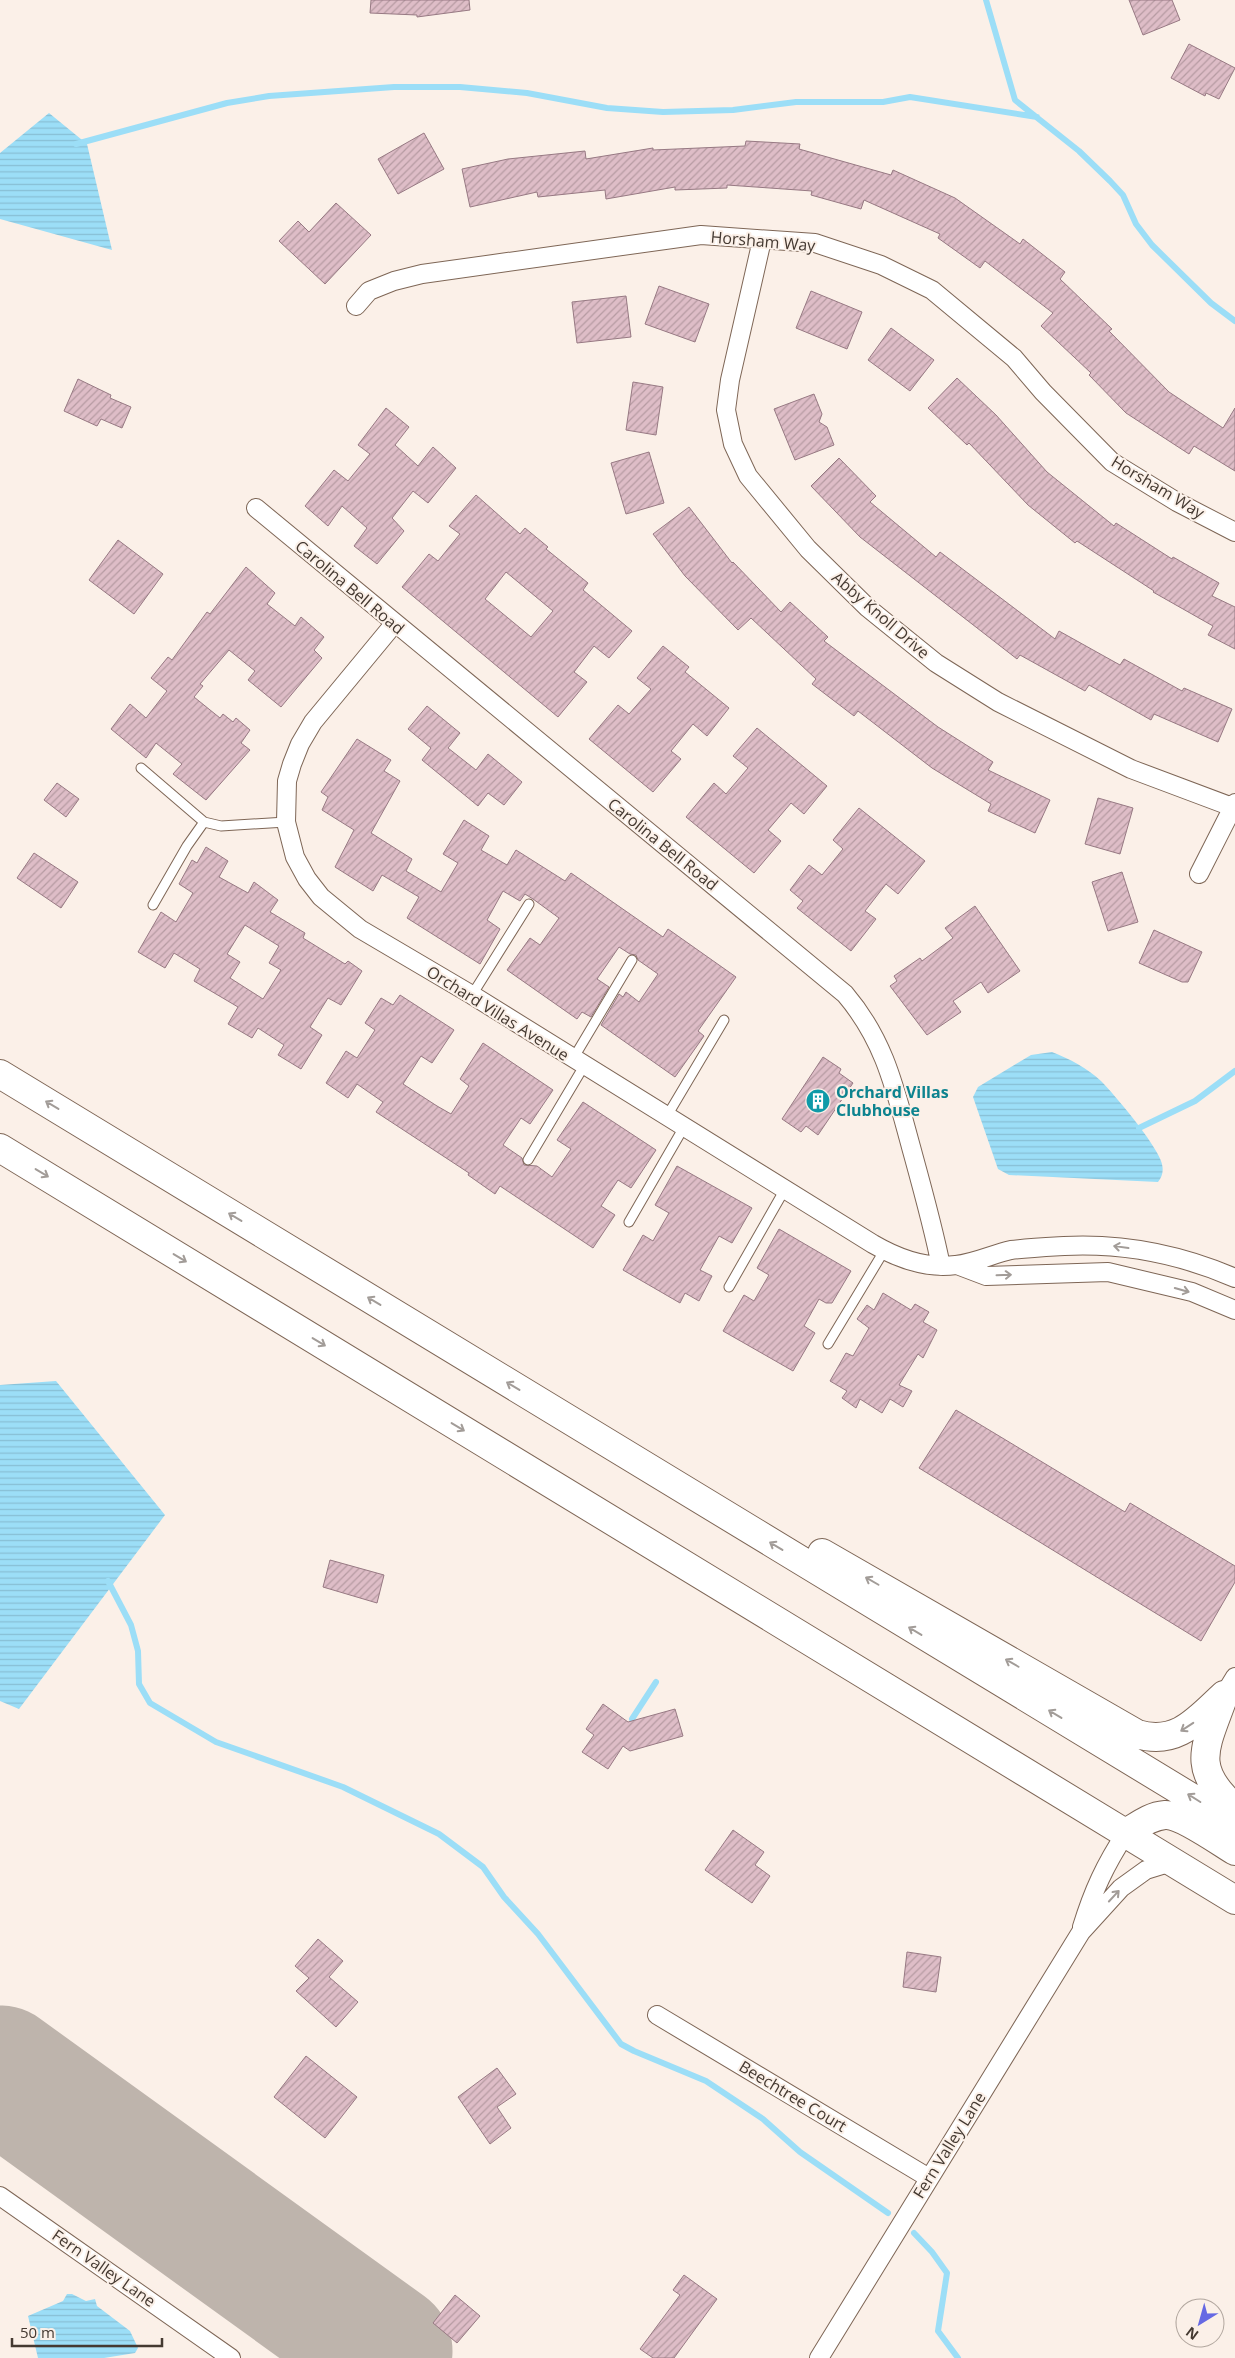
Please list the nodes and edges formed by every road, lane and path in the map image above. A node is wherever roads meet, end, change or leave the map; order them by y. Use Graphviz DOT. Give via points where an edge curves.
graph roads {
  1 [pos="762,240"];
  2 [pos="356,306"];
  3 [pos="256,508"];
  4 [pos="1235,532"];
  5 [pos="394,624"];
  6 [pos="141,768"];
  7 [pos="1234,806"];
  8 [pos="204,822"];
  9 [pos="286,822"];
  10 [pos="1199,874"];
  11 [pos="528,904"];
  12 [pos="153,905"];
  13 [pos="632,960"];
  14 [pos="472,995"];
  15 [pos="724,1020"];
  16 [pos="578,1062"];
  17 [pos="0,1074"];
  18 [pos="667,1116"];
  19 [pos="684,1127"];
  20 [pos="0,1148"];
  21 [pos="528,1160"];
  22 [pos="785,1189"];
  23 [pos="629,1222"];
  24 [pos="884,1251"];
  25 [pos="1158,1253"];
  26 [pos="949,1266"];
  27 [pos="1235,1278"];
  28 [pos="1154,1282"];
  29 [pos="729,1287"];
  30 [pos="1235,1310"];
  31 [pos="828,1344"];
  32 [pos="554,1411"];
  33 [pos="1230,1686"];
  34 [pos="1235,1808"];
  35 [pos="1235,1824"];
  36 [pos="1126,1834"];
  37 [pos="1235,1851"];
  38 [pos="1172,1862"];
  39 [pos="1235,1900"];
  40 [pos="1081,1932"];
  41 [pos="657,2015"];
  42 [pos="929,2178"];
  43 [pos="0,2196"];
  44 [pos="232,2358"];
  45 [pos="819,2358"];
  1 -- 2 [label="street, Horsham Way" via="701,236 422,274 369,291"];
  1 -- 4 [label="street, Horsham Way" via="815,243 881,265 932,290 1014,358 1112,462 1177,502"];
  1 -- 7 [label="street, Abby Knoll Drive" via="726,410 732,444 748,476 777,512 808,549 868,608 936,663 998,702 1131,769"];
  3 -- 5 [label="street, Carolina Bell Road"];
  5 -- 9 [label="street, Orchard Villas Avenue" via="313,722 300,744 287,781"];
  5 -- 26 [label="street, Carolina Bell Road" via="846,994 882,1050 934,1230"];
  6 -- 8 [label="lane"];
  7 -- 10 [label="street"];
  8 -- 9 [label="lane" via="220,826"];
  8 -- 12 [label="lane"];
  9 -- 14 [label="street, Orchard Villas Avenue" via="295,857 307,879 327,902 360,929"];
  11 -- 14 [label="lane"];
  13 -- 16 [label="lane"];
  14 -- 16 [label="street, Orchard Villas Avenue"];
  15 -- 18 [label="lane"];
  16 -- 18 [label="street, Orchard Villas Avenue"];
  16 -- 21 [label="lane"];
  32 -- 17 [label="highway, one-way"];
  18 -- 19 [label="street, Orchard Villas Avenue"];
  19 -- 22 [label="street, Orchard Villas Avenue"];
  19 -- 23 [label="lane"];
  20 -- 36 [label="highway, one-way"];
  22 -- 24 [label="street, Orchard Villas Avenue"];
  22 -- 29 [label="lane"];
  24 -- 26 [label="street, Orchard Villas Avenue" via="915,1262"];
  24 -- 31 [label="lane"];
  25 -- 26 [label="street, Orchard Villas Avenue, one-way" via="1110,1246 1066,1246 1011,1250"];
  25 -- 27 [label="street, Orchard Villas Avenue" via="1210,1267"];
  25 -- 28 [label="street"];
  26 -- 28 [label="street, Orchard Villas Avenue, one-way" via="986,1276 1108,1272"];
  28 -- 30 [label="street, Orchard Villas Avenue, one-way" via="1192,1292"];
  33 -- 32 [label="highway, one-way" via="1194,1723 1176,1734 1156,1738 1137,1734 715,1490"];
  35 -- 32 [label="highway, one-way"];
  33 -- 34 [label="highway" via="1207,1742 1204,1760 1214,1787"];
  36 -- 37 [label="highway" via="1146,1820 1166,1815 1185,1821"];
  36 -- 38 [label="highway"];
  36 -- 40 [label="street, Fern Valley Lane" via="1093,1891"];
  38 -- 39 [label="highway"];
  40 -- 38 [label="street, Fern Valley Lane, one-way" via="1122,1888 1146,1870"];
  40 -- 42 [label="street, Fern Valley Lane"];
  41 -- 42 [label="street, Beechtree Court"];
  42 -- 45 [label="street, Fern Valley Lane"];
  43 -- 44 [label="street, Fern Valley Lane"];
}
